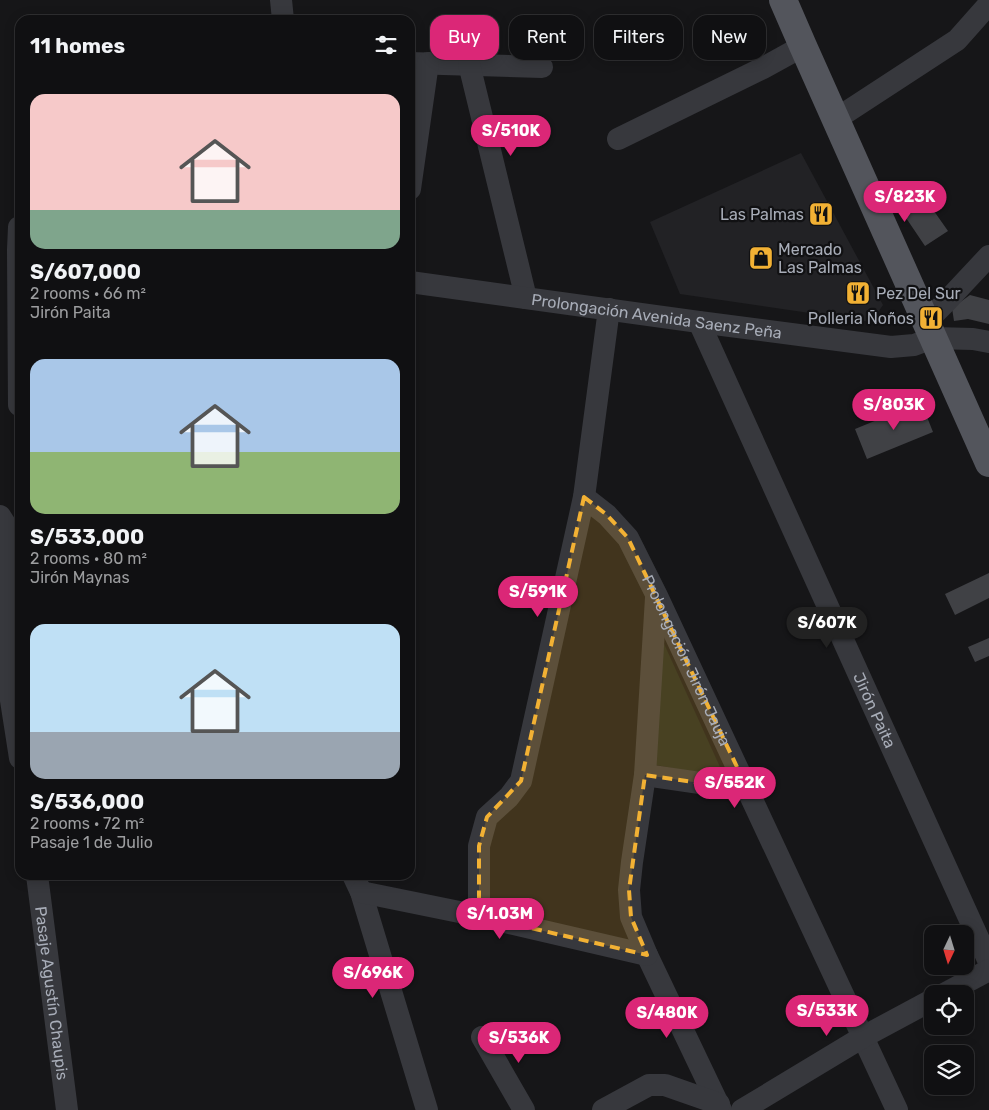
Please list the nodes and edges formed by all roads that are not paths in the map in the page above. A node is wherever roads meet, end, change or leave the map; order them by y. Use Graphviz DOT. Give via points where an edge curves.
graph roads {
  1 [pos="281,0"];
  2 [pos="783,0"];
  3 [pos="989,4"];
  4 [pos="283,15"];
  5 [pos="803,46"];
  6 [pos="419,63"];
  7 [pos="469,64"];
  8 [pos="542,66"];
  9 [pos="415,119"];
  10 [pos="836,119"];
  11 [pos="618,139"];
  12 [pos="989,256"];
  13 [pos="415,283"];
  14 [pos="526,298"];
  15 [pos="609,309"];
  16 [pos="699,322"];
  17 [pos="929,330"];
  18 [pos="989,342"];
  19 [pos="989,463"];
  20 [pos="584,497"];
  21 [pos="0,516"];
  22 [pos="657,596"];
  23 [pos="10,693"];
  24 [pos="15,726"];
  25 [pos="645,775"];
  26 [pos="748,790"];
  27 [pos="38,880"];
  28 [pos="357,884"];
  29 [pos="479,916"];
  30 [pos="647,955"];
  31 [pos="989,962"];
  32 [pos="989,970"];
  33 [pos="961,985"];
  34 [pos="924,1004"];
  35 [pos="482,1037"];
  36 [pos="863,1037"];
  37 [pos="720,1107"];
  38 [pos="68,1110"];
  39 [pos="427,1110"];
  40 [pos="524,1110"];
  41 [pos="603,1110"];
  42 [pos="742,1110"];
  43 [pos="897,1110"];
  1 -- 4 [label="street"];
  2 -- 5 [label="main road"];
  3 -- 10 [label="street" via="957,40"];
  5 -- 10 [label="main road"];
  5 -- 11 [label="street"];
  6 -- 7 [label="street"];
  6 -- 9 [label="street"];
  7 -- 8 [label="street"];
  7 -- 14 [label="street"];
  10 -- 17 [label="main road"];
  12 -- 17 [label="street" via="946,303"];
  13 -- 14 [label="street, Prolongación Avenida Saenz Peña"];
  14 -- 15 [label="street, Prolongación Avenida Saenz Peña"];
  15 -- 16 [label="street, Prolongación Avenida Saenz Peña"];
  15 -- 20 [label="street"];
  16 -- 17 [label="street, Prolongación Avenida Saenz Peña" via="891,347 914,345"];
  16 -- 31 [label="street, Jirón Paita"];
  17 -- 18 [label="street"];
  17 -- 19 [label="main road"];
  20 -- 22 [label="street, Prolongación Jirón Jauja" via="607,514 628,538"];
  20 -- 29 [label="street" via="520,781 509,797 487,817 479,846"];
  21 -- 23 [label="street" via="7,527"];
  22 -- 25 [label="street"];
  22 -- 26 [label="street, Prolongación Jirón Jauja"];
  23 -- 24 [label="street"];
  25 -- 26 [label="street"];
  25 -- 30 [label="street" via="629,890 631,917"];
  26 -- 36 [label="street, Prolongación Jirón Jauja"];
  27 -- 38 [label="street, Pasaje Agustín Chaupis"];
  28 -- 29 [label="street"];
  28 -- 39 [label="street"];
  29 -- 30 [label="street"];
  30 -- 37 [label="street"];
  32 -- 33 [label="street"];
  34 -- 36 [label="street"];
  35 -- 40 [label="street"];
  36 -- 42 [label="street"];
  36 -- 43 [label="street, Prolongación Jirón Jauja"];
  37 -- 41 [label="street" via="665,1085 649,1085"];
}
